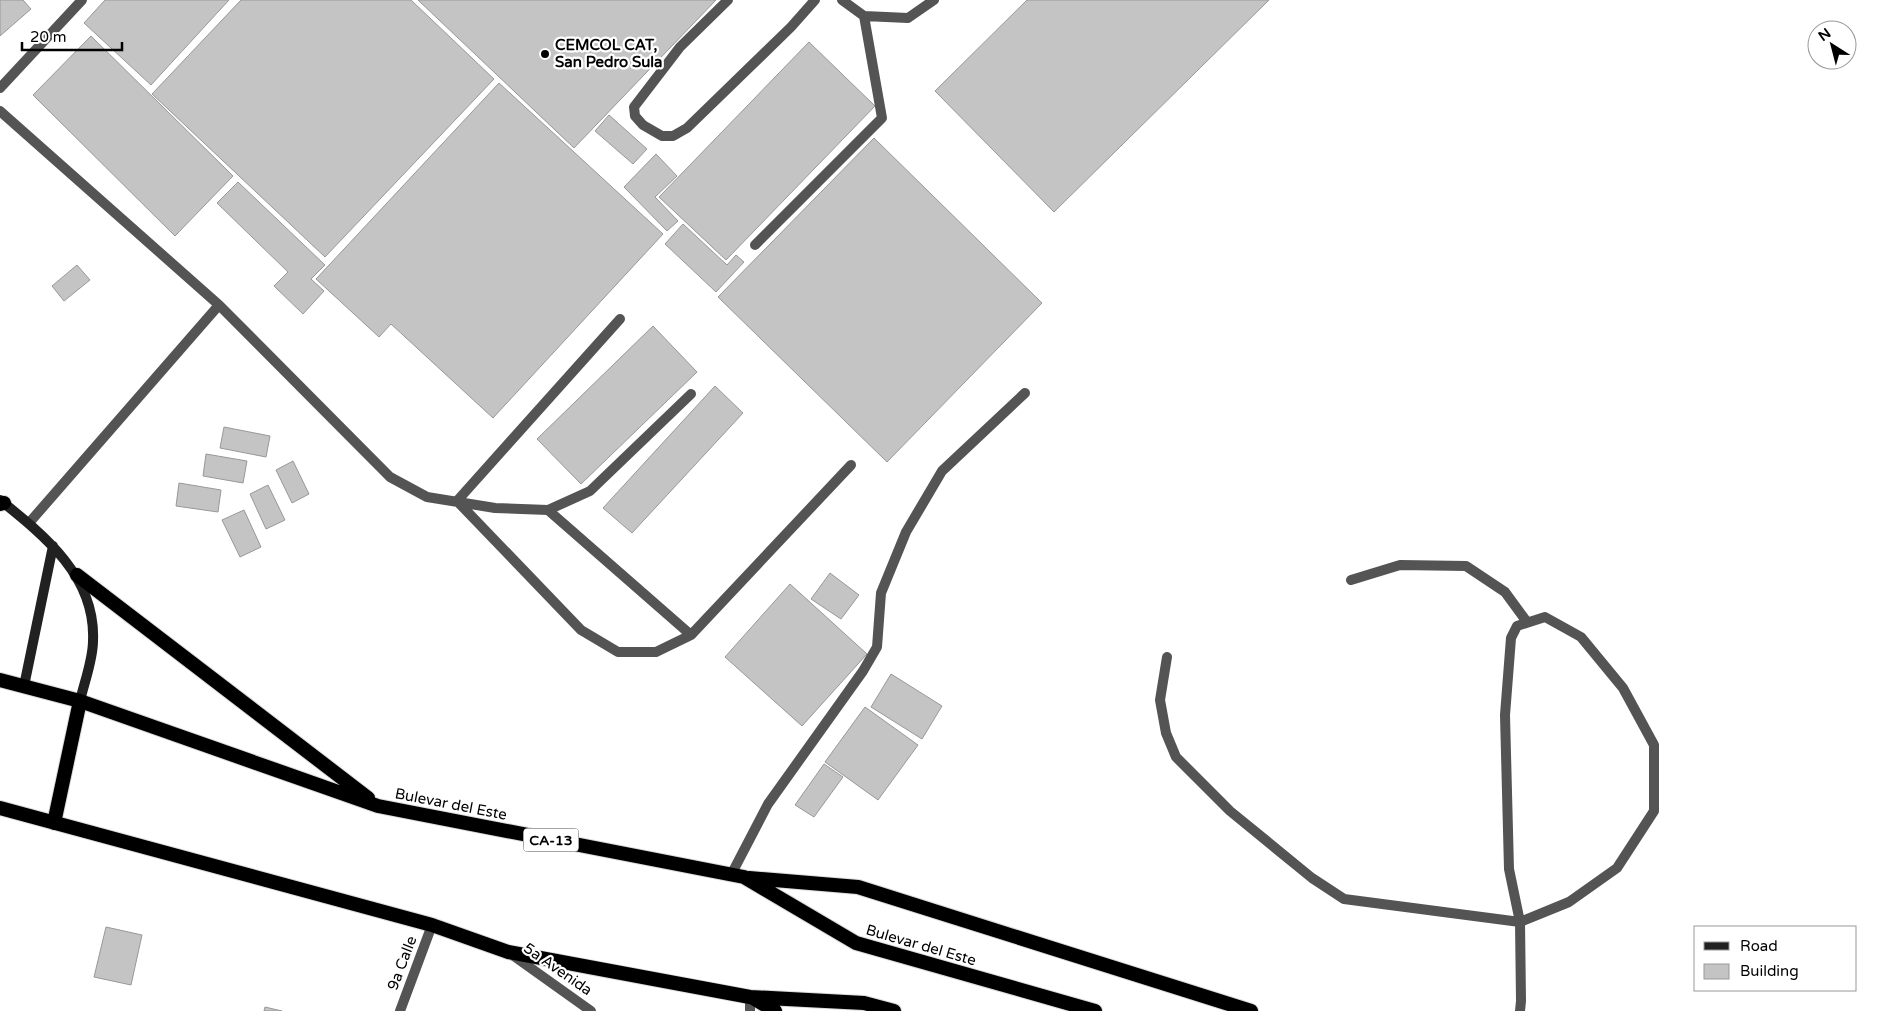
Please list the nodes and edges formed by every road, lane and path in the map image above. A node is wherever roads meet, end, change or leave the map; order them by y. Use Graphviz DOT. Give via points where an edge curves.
graph roads {
  1 [pos="82,0"];
  2 [pos="728,0"];
  3 [pos="815,0"];
  4 [pos="842,0"];
  5 [pos="934,0"];
  6 [pos="864,16"];
  7 [pos="0,88"];
  8 [pos="0,111"];
  9 [pos="754,245"];
  10 [pos="219,305"];
  11 [pos="620,319"];
  12 [pos="1025,393"];
  13 [pos="691,394"];
  14 [pos="851,465"];
  15 [pos="1,502"];
  16 [pos="457,502"];
  17 [pos="548,510"];
  18 [pos="29,523"];
  19 [pos="53,546"];
  20 [pos="77,575"];
  21 [pos="1352,580"];
  22 [pos="1527,622"];
  23 [pos="691,635"];
  24 [pos="1167,657"];
  25 [pos="0,680"];
  26 [pos="24,686"];
  27 [pos="80,701"];
  28 [pos="378,806"];
  29 [pos="0,808"];
  30 [pos="54,823"];
  31 [pos="737,876"];
  32 [pos="1520,922"];
  33 [pos="432,925"];
  34 [pos="508,952"];
  35 [pos="750,1004"];
  36 [pos="400,1011"];
  37 [pos="591,1011"];
  38 [pos="775,1011"];
  39 [pos="894,1011"];
  40 [pos="1095,1011"];
  41 [pos="1251,1011"];
  42 [pos="1520,1011"];
  1 -- 7 [label="street"];
  2 -- 3 [label="street" via="680,47 634,107 643,126 662,136 673,136 687,128"];
  4 -- 6 [label="street"];
  5 -- 6 [label="street" via="908,18"];
  6 -- 9 [label="street" via="882,118"];
  8 -- 10 [label="street"];
  10 -- 16 [label="street" via="390,476 428,497"];
  10 -- 18 [label="street"];
  11 -- 16 [label="street"];
  12 -- 31 [label="street" via="942,471 906,532 881,593 876,647 863,671 768,804"];
  13 -- 17 [label="street" via="590,491"];
  14 -- 23 [label="street"];
  15 -- 18 [label="main road"];
  16 -- 17 [label="street" via="495,508"];
  16 -- 23 [label="street" via="581,630 618,652 656,652"];
  17 -- 23 [label="street"];
  18 -- 19 [label="main road"];
  19 -- 20 [label="main road"];
  19 -- 26 [label="main road"];
  20 -- 27 [label="main road" via="91,611 94,642"];
  20 -- 28 [label="highway"];
  21 -- 22 [label="street" via="1400,566 1466,566 1505,592"];
  22 -- 32 [label="street" via="1517,626 1511,638 1505,715 1510,869"];
  22 -- 32 [label="street" via="1545,617 1581,637 1622,688 1654,745 1654,811 1617,868 1569,902"];
  24 -- 32 [label="street" via="1160,700 1166,733 1176,757 1230,811 1312,878 1344,899"];
  25 -- 26 [label="highway, Bulevar del Este / CA-13"];
  26 -- 27 [label="highway, Bulevar del Este / CA-13"];
  27 -- 28 [label="highway, Bulevar del Este / CA-13"];
  27 -- 30 [label="highway"];
  28 -- 31 [label="highway, Bulevar del Este / CA-13"];
  29 -- 30 [label="highway"];
  30 -- 33 [label="highway"];
  31 -- 40 [label="highway, Bulevar del Este / CA-13" via="856,943"];
  31 -- 41 [label="highway" via="858,887"];
  32 -- 42 [label="street"];
  33 -- 34 [label="highway"];
  33 -- 36 [label="street, 9a Calle"];
  34 -- 35 [label="highway"];
  34 -- 37 [label="street, 5a Avenida"];
  35 -- 38 [label="highway"];
  35 -- 39 [label="highway" via="864,1003"];
}
